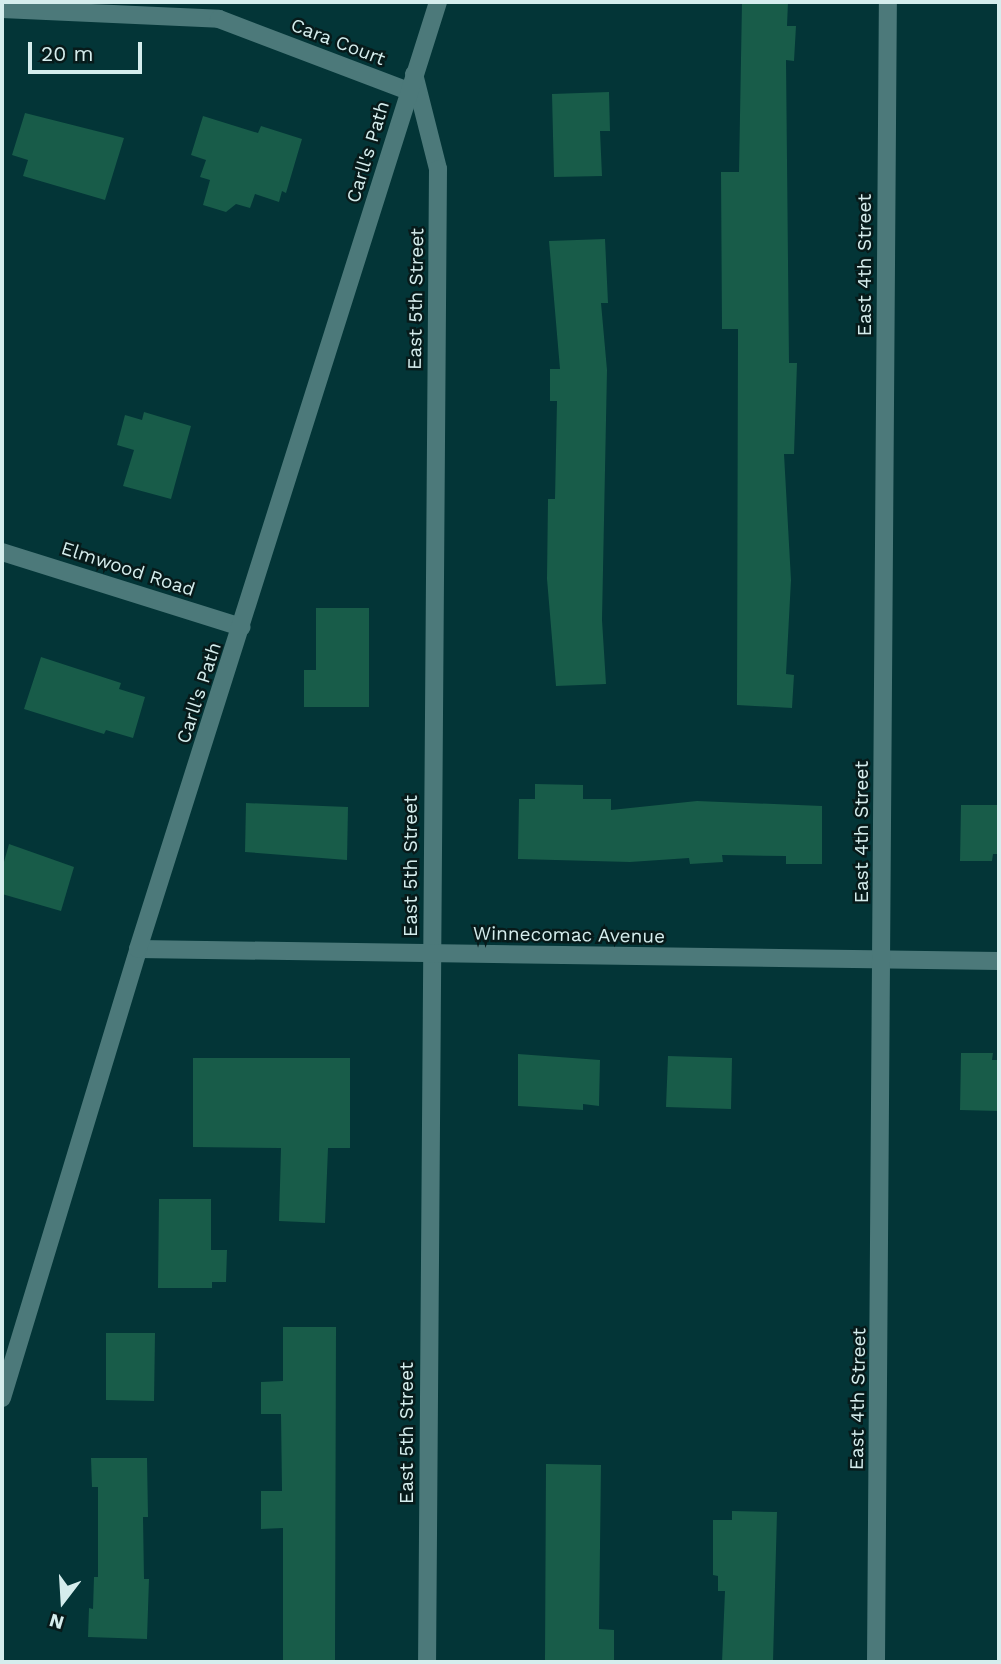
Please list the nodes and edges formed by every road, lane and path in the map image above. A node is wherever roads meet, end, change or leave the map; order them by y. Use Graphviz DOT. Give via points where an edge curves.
graph roads {
  1 [pos="438,2"];
  2 [pos="888,2"];
  3 [pos="2,9"];
  4 [pos="412,82"];
  5 [pos="2,552"];
  6 [pos="242,627"];
  7 [pos="138,949"];
  8 [pos="432,954"];
  9 [pos="883,961"];
  10 [pos="999,961"];
  11 [pos="2,1398"];
  12 [pos="427,1662"];
  13 [pos="876,1662"];
  1 -- 4 [label="street, Carll's Path"];
  2 -- 9 [label="street, East 4th Street"];
  3 -- 4 [label="street, Cara Court" via="219,19"];
  4 -- 6 [label="street, Carll's Path"];
  4 -- 8 [label="street, East 5th Street" via="438,169"];
  5 -- 6 [label="street, Elmwood Road"];
  6 -- 7 [label="street, Carll's Path"];
  7 -- 8 [label="street, Winnecomac Avenue"];
  7 -- 11 [label="street, Carll's Path"];
  8 -- 9 [label="street, Winnecomac Avenue"];
  8 -- 12 [label="street, East 5th Street"];
  9 -- 10 [label="street, Winnecomac Avenue"];
  9 -- 13 [label="street, East 4th Street"];
}
